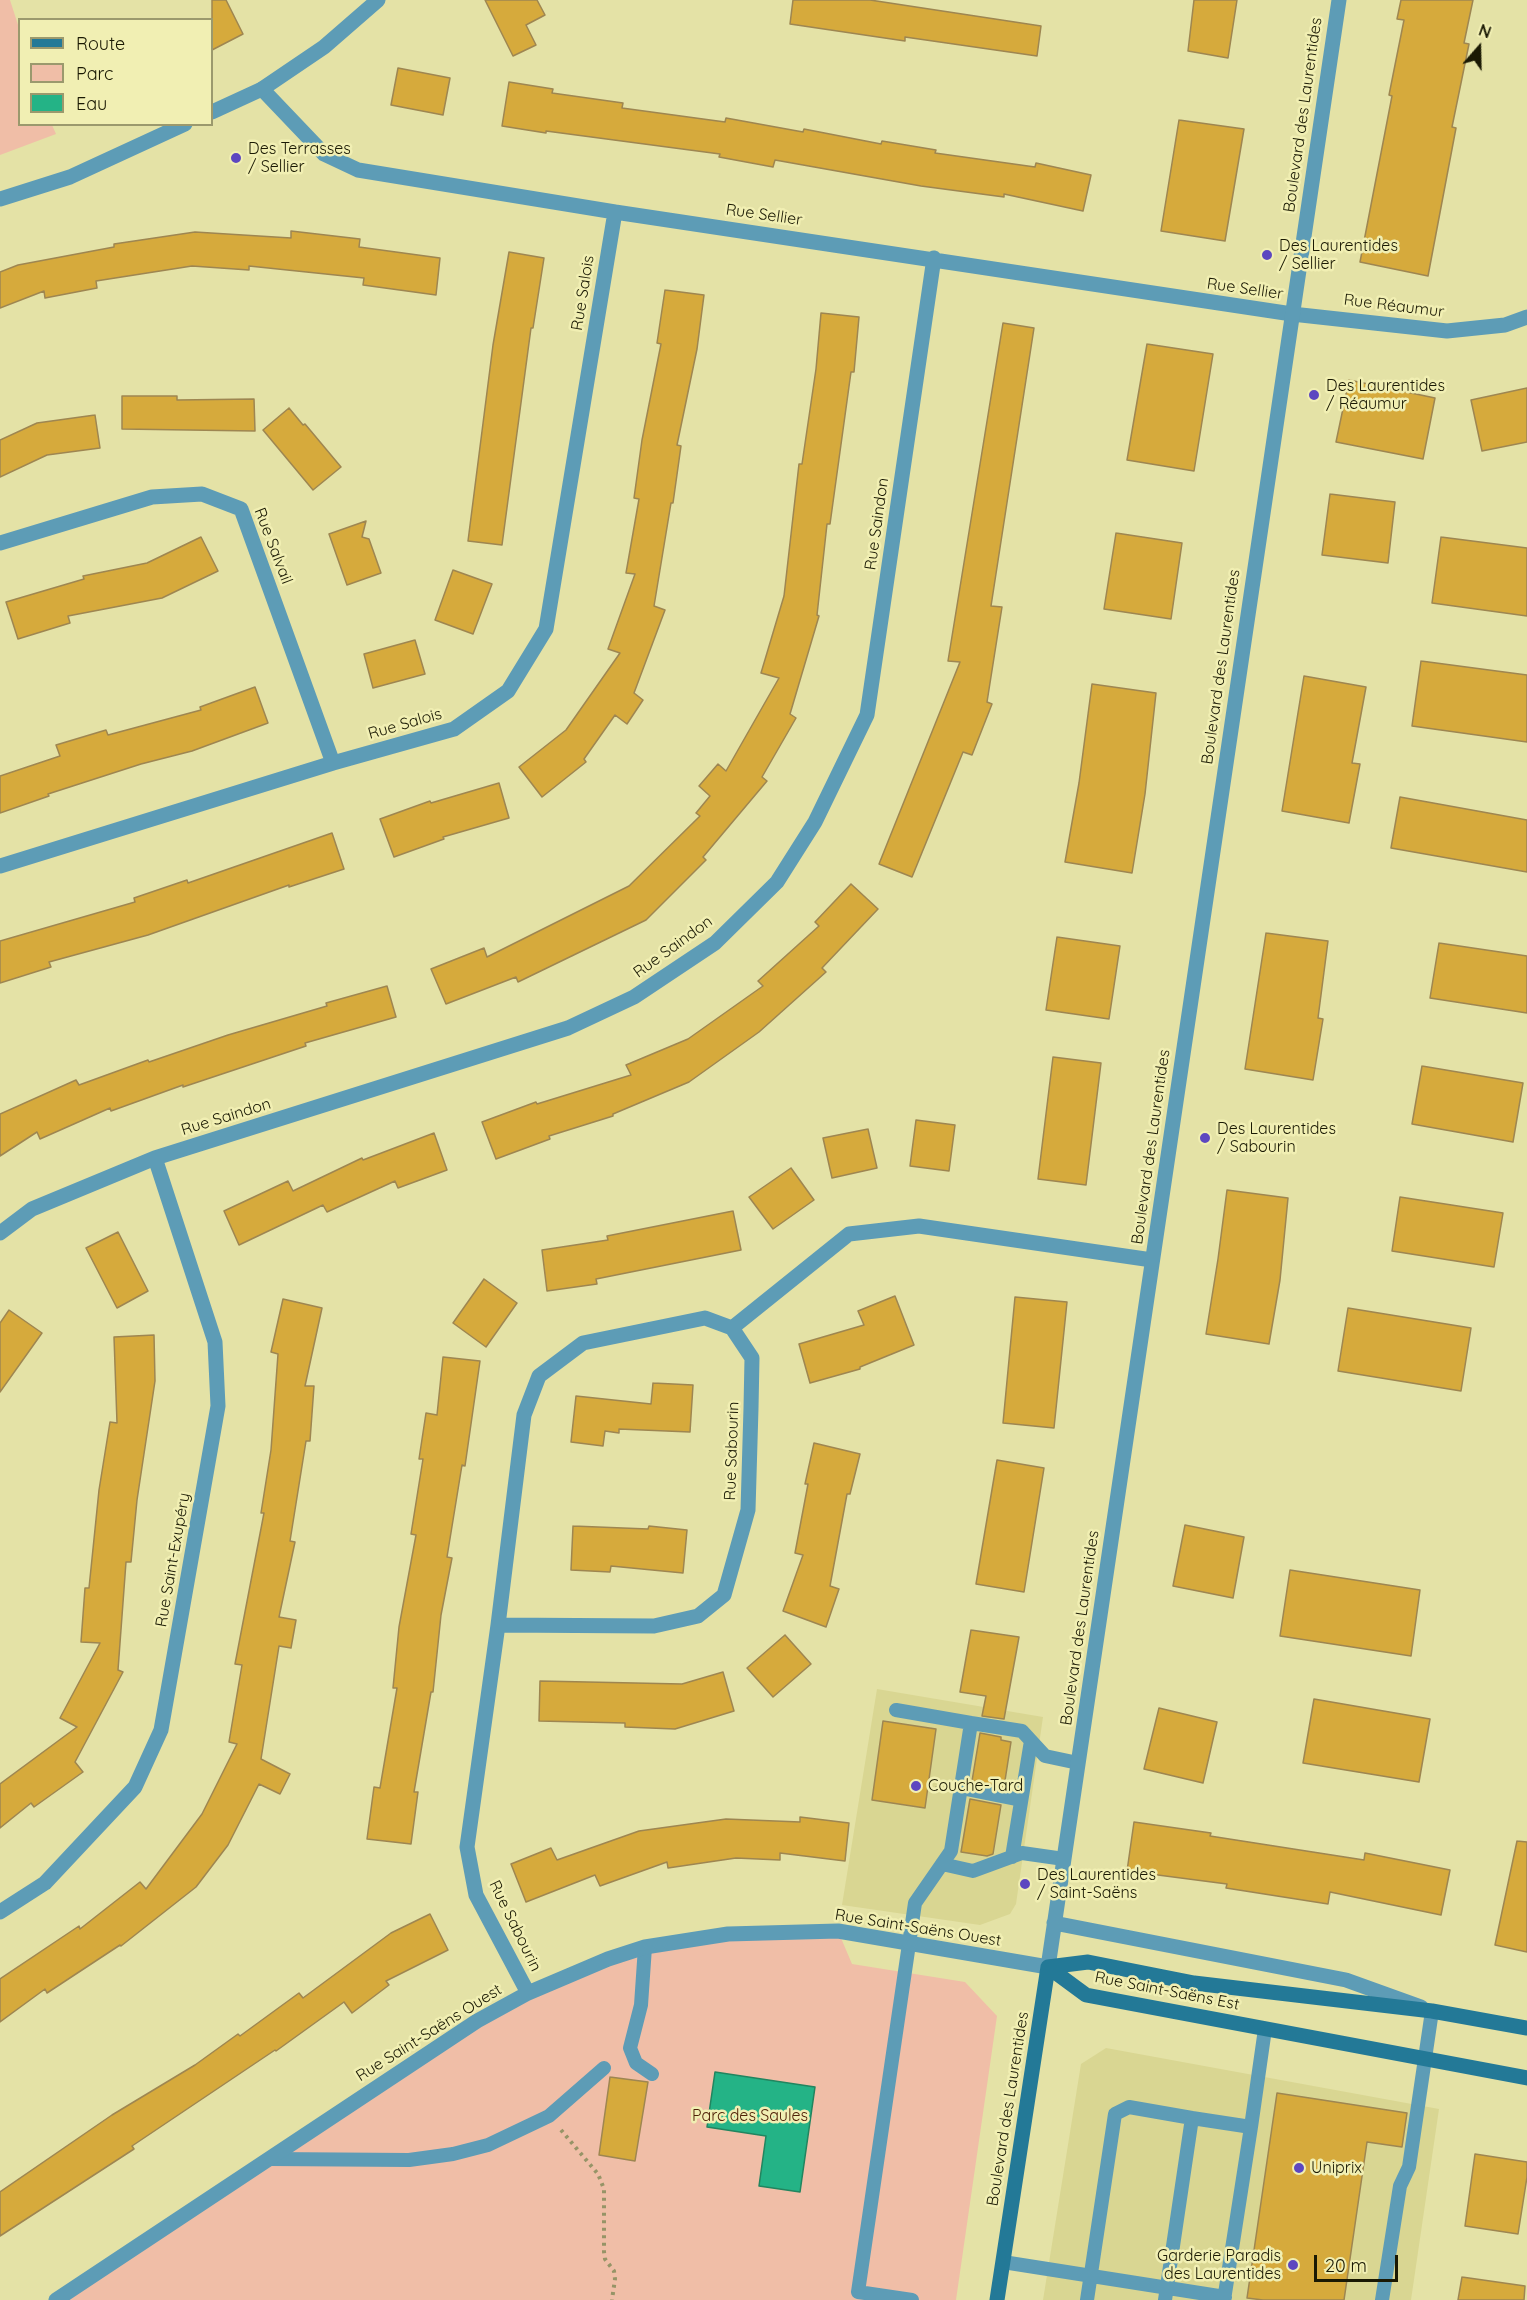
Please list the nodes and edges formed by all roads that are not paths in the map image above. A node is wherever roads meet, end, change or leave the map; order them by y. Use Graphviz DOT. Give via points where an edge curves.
graph roads {
  1 [pos="378,0"];
  2 [pos="1339,0"];
  3 [pos="262,89"];
  4 [pos="213,112"];
  5 [pos="181,126"];
  6 [pos="1,197"];
  7 [pos="615,212"];
  8 [pos="934,258"];
  9 [pos="1292,314"];
  10 [pos="1527,317"];
  11 [pos="0,543"];
  12 [pos="333,763"];
  13 [pos="0,866"];
  14 [pos="155,1158"];
  15 [pos="0,1233"];
  16 [pos="1152,1260"];
  17 [pos="732,1328"];
  18 [pos="498,1625"];
  19 [pos="896,1710"];
  20 [pos="971,1723"];
  21 [pos="1030,1741"];
  22 [pos="1078,1763"];
  23 [pos="961,1788"];
  24 [pos="1021,1800"];
  25 [pos="1012,1857"];
  26 [pos="1064,1859"];
  27 [pos="942,1864"];
  28 [pos="0,1912"];
  29 [pos="1054,1923"];
  30 [pos="908,1944"];
  31 [pos="645,1947"];
  32 [pos="1048,1967"];
  33 [pos="528,1993"];
  34 [pos="1432,2011"];
  35 [pos="1527,2028"];
  36 [pos="1265,2029"];
  37 [pos="1425,2059"];
  38 [pos="604,2068"];
  39 [pos="652,2074"];
  40 [pos="1527,2078"];
  41 [pos="1192,2118"];
  42 [pos="1251,2127"];
  43 [pos="270,2158"];
  44 [pos="1003,2262"];
  45 [pos="1091,2276"];
  46 [pos="1166,2294"];
  47 [pos="857,2296"];
  48 [pos="1225,2298"];
  49 [pos="56,2300"];
  50 [pos="912,2300"];
  51 [pos="997,2300"];
  52 [pos="1087,2300"];
  53 [pos="1382,2300"];
  1 -- 3 [label="street" via="324,46"];
  2 -- 9 [label="street, Boulevard des Laurentides"];
  3 -- 4 [label="street"];
  3 -- 7 [label="street, Rue Sellier" via="324,154 358,170"];
  5 -- 6 [label="street" via="70,177"];
  7 -- 8 [label="street, Rue Sellier"];
  7 -- 12 [label="street, Rue Salois" via="546,629 508,691 454,729"];
  8 -- 9 [label="street, Rue Sellier"];
  8 -- 14 [label="street, Rue Saindon" via="867,715 815,822 777,882 715,943 634,997 568,1028"];
  9 -- 10 [label="street, Rue Réaumur" via="1447,331 1505,325"];
  9 -- 16 [label="street, Boulevard des Laurentides"];
  11 -- 12 [label="street, Rue Salvail" via="152,497 202,494 241,509"];
  12 -- 13 [label="street, Rue Salois"];
  14 -- 15 [label="street, Rue Saindon" via="32,1209"];
  14 -- 28 [label="street, Rue Saint-Exupéry" via="215,1342 218,1406 161,1730 135,1787 45,1883"];
  16 -- 17 [label="street" via="919,1226 849,1234"];
  16 -- 22 [label="street, Boulevard des Laurentides"];
  17 -- 18 [label="street, Rue Sabourin" via="705,1318 583,1343 539,1376 524,1415"];
  17 -- 18 [label="street, Rue Sabourin" via="752,1358 751,1419 748,1510 724,1595 698,1616 654,1626"];
  18 -- 33 [label="street, Rue Sabourin" via="467,1846 476,1895"];
  19 -- 20 [label="lane"];
  20 -- 21 [label="lane" via="1022,1731"];
  20 -- 23 [label="lane"];
  21 -- 22 [label="lane" via="1045,1756"];
  21 -- 24 [label="lane"];
  22 -- 26 [label="street, Boulevard des Laurentides"];
  23 -- 24 [label="lane"];
  23 -- 27 [label="lane" via="951,1851"];
  24 -- 25 [label="lane"];
  25 -- 26 [label="lane" via="1022,1853"];
  25 -- 27 [label="lane" via="973,1871"];
  26 -- 29 [label="street, Boulevard des Laurentides"];
  27 -- 30 [label="lane" via="915,1903"];
  29 -- 32 [label="street, Boulevard des Laurentides"];
  29 -- 34 [label="street, Rue Saint-Saëns Est" via="1346,1980"];
  30 -- 31 [label="street, Rue Saint-Saëns Ouest" via="838,1931 728,1934"];
  30 -- 32 [label="street, Rue Saint-Saëns Ouest"];
  30 -- 47 [label="lane"];
  31 -- 33 [label="street, Rue Saint-Saëns Ouest"];
  31 -- 39 [label="lane" via="641,2005 630,2048 636,2063"];
  32 -- 34 [label="main road, Rue Saint-Saëns Est" via="1088,1962 1194,1983"];
  32 -- 36 [label="main road, Rue Saint-Saëns Est" via="1086,1995"];
  32 -- 44 [label="main road, Boulevard des Laurentides"];
  33 -- 43 [label="street, Rue Saint-Saëns Ouest" via="477,2021"];
  34 -- 35 [label="main road, Rue Saint-Saëns Est"];
  34 -- 37 [label="lane"];
  36 -- 37 [label="main road, Rue Saint-Saëns Est"];
  36 -- 42 [label="lane"];
  37 -- 40 [label="main road, Rue Saint-Saëns Est"];
  37 -- 53 [label="lane" via="1409,2167 1400,2186"];
  38 -- 43 [label="lane" via="549,2116 488,2145 409,2160"];
  41 -- 42 [label="lane"];
  41 -- 45 [label="lane" via="1129,2107 1115,2114"];
  41 -- 46 [label="lane"];
  42 -- 48 [label="lane"];
  43 -- 49 [label="street, Rue Saint-Saëns Ouest"];
  44 -- 45 [label="lane"];
  44 -- 51 [label="main road, Boulevard des Laurentides"];
  45 -- 46 [label="lane"];
  45 -- 52 [label="lane"];
  46 -- 48 [label="lane"];
  47 -- 50 [label="lane"];
}
